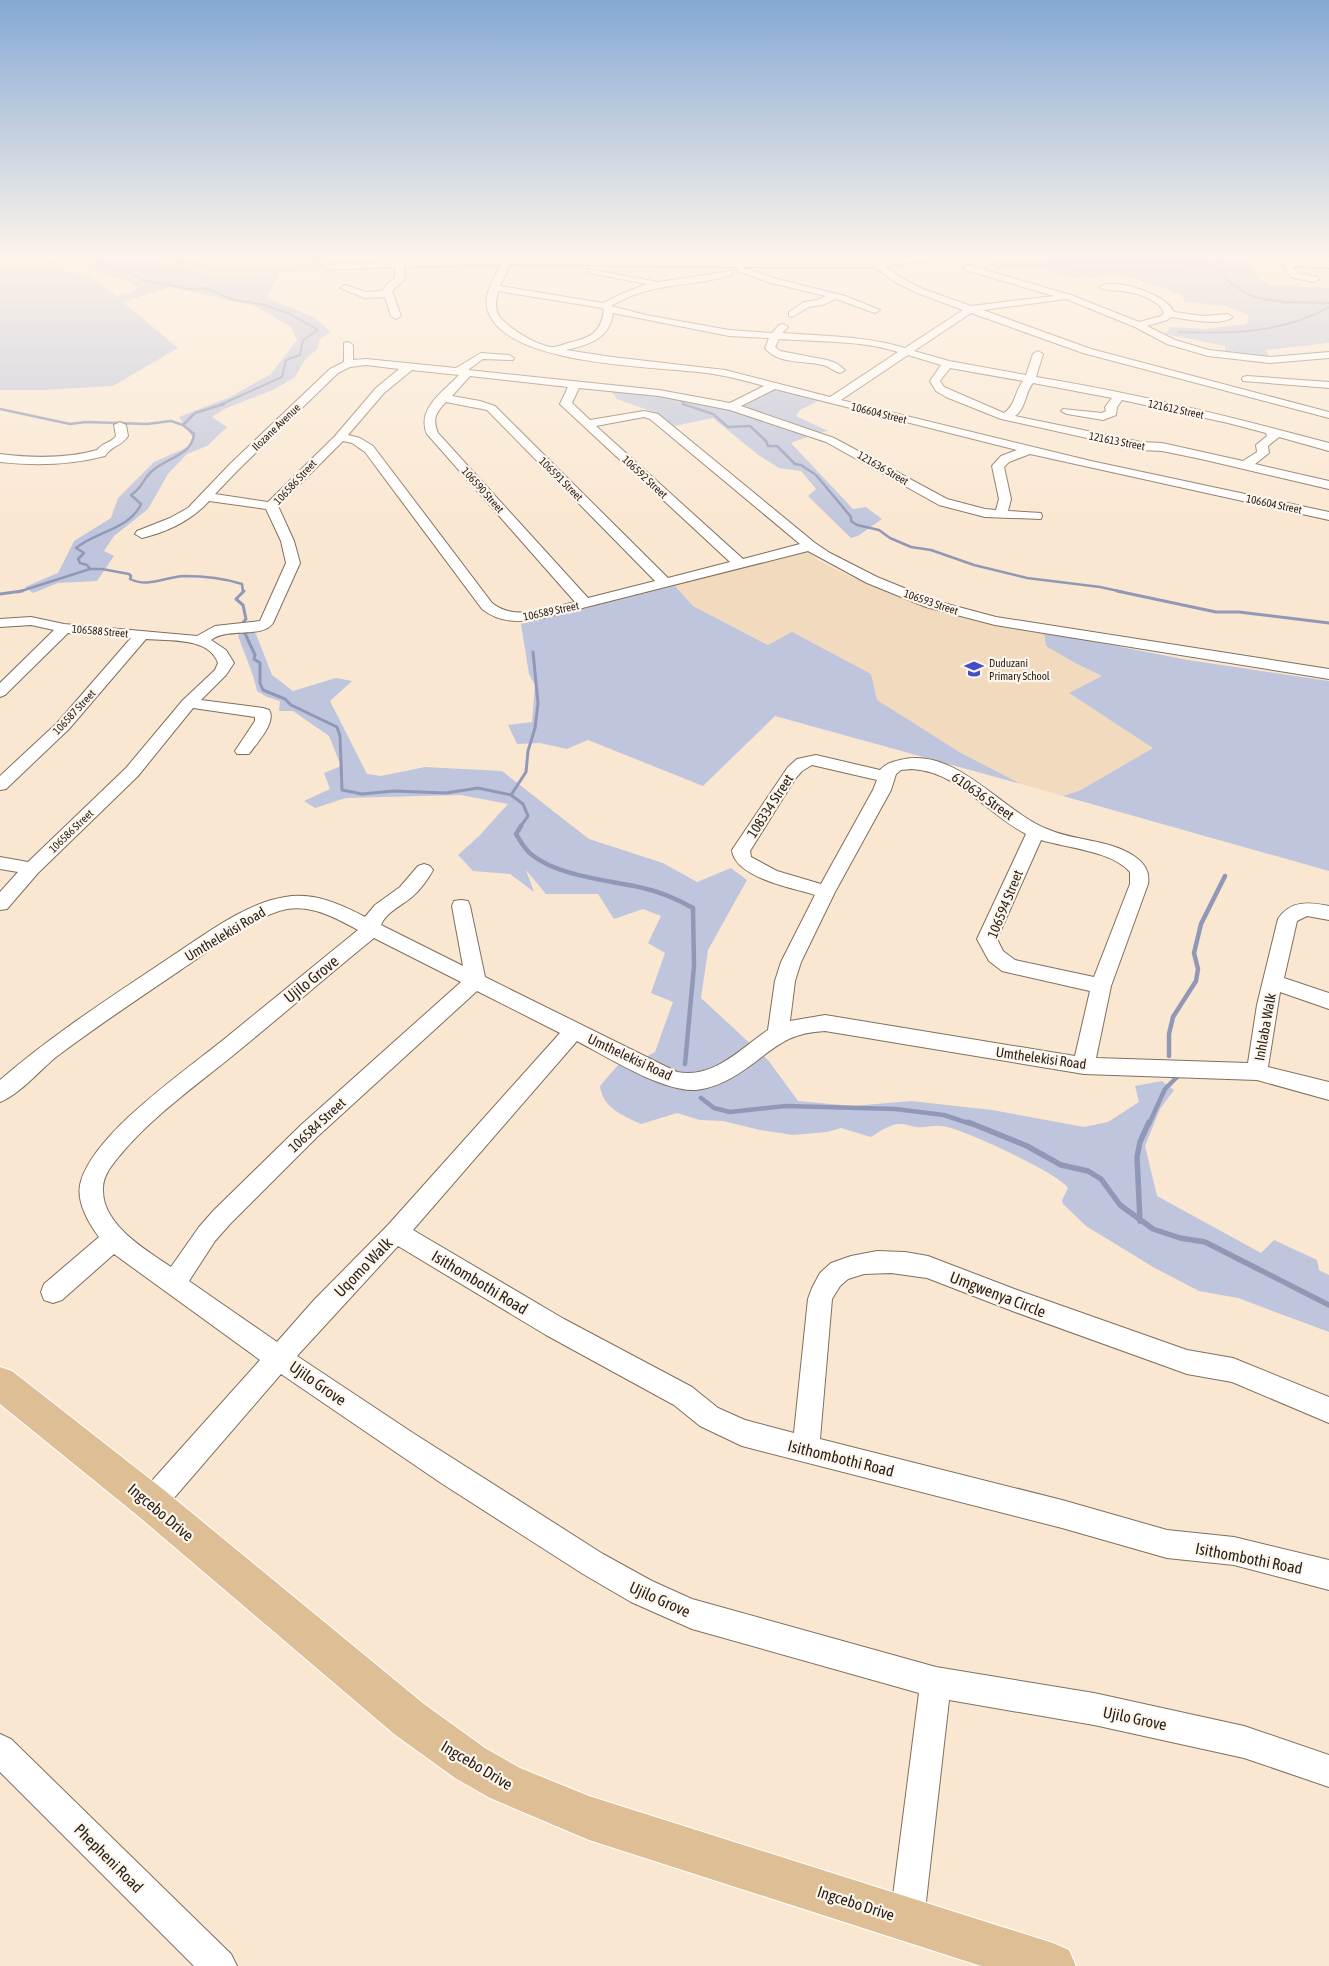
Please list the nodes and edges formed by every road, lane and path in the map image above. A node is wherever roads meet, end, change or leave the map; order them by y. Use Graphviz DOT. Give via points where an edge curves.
graph roads {
  1 [pos="348,348"];
  2 [pos="549,348"];
  3 [pos="563,348"];
  4 [pos="770,348"];
  5 [pos="891,348"];
  6 [pos="913,348"];
  7 [pos="1082,348"];
  8 [pos="1189,348"];
  9 [pos="555,350"];
  10 [pos="908,351"];
  11 [pos="1038,354"];
  12 [pos="1329,355"];
  13 [pos="509,358"];
  14 [pos="351,364"];
  15 [pos="947,364"];
  16 [pos="409,367"];
  17 [pos="840,370"];
  18 [pos="462,373"];
  19 [pos="1072,376"];
  20 [pos="1247,379"];
  21 [pos="1030,380"];
  22 [pos="575,384"];
  23 [pos="1061,384"];
  24 [pos="774,385"];
  25 [pos="1329,385"];
  26 [pos="1125,395"];
  27 [pos="445,398"];
  28 [pos="832,401"];
  29 [pos="732,407"];
  30 [pos="1067,411"];
  31 [pos="1201,414"];
  32 [pos="1329,415"];
  33 [pos="1005,417"];
  34 [pos="587,424"];
  35 [pos="120,426"];
  36 [pos="1189,426"];
  37 [pos="1270,430"];
  38 [pos="340,437"];
  39 [pos="1322,449"];
  40 [pos="1029,450"];
  41 [pos="1145,457"];
  42 [pos="0,458"];
  43 [pos="1246,465"];
  44 [pos="1329,485"];
  45 [pos="207,498"];
  46 [pos="271,506"];
  47 [pos="1001,513"];
  48 [pos="1036,516"];
  49 [pos="1329,516"];
  50 [pos="142,534"];
  51 [pos="810,546"];
  52 [pos="740,564"];
  53 [pos="665,583"];
  54 [pos="584,604"];
  55 [pos="0,623"];
  56 [pos="64,628"];
  57 [pos="142,635"];
  58 [pos="201,640"];
  59 [pos="1329,674"];
  60 [pos="0,692"];
  61 [pos="189,704"];
  62 [pos="242,751"];
  63 [pos="886,777"];
  64 [pos="0,785"];
  65 [pos="1045,834"];
  66 [pos="0,863"];
  67 [pos="32,869"];
  68 [pos="424,870"];
  69 [pos="826,892"];
  70 [pos="0,904"];
  71 [pos="461,906"];
  72 [pos="1329,913"];
  73 [pos="372,929"];
  74 [pos="476,980"];
  75 [pos="1273,982"];
  76 [pos="1101,986"];
  77 [pos="1329,1001"];
  78 [pos="574,1031"];
  79 [pos="778,1034"];
  80 [pos="1084,1066"];
  81 [pos="1257,1072"];
  82 [pos="1329,1091"];
  83 [pos="0,1093"];
  84 [pos="396,1232"];
  85 [pos="115,1238"];
  86 [pos="174,1284"];
  87 [pos="53,1292"];
  88 [pos="280,1356"];
  89 [pos="0,1383"];
  90 [pos="1329,1410"];
  91 [pos="806,1450"];
  92 [pos="151,1503"];
  93 [pos="1329,1575"];
  94 [pos="936,1682"];
  95 [pos="0,1750"];
  96 [pos="1329,1771"];
  97 [pos="907,1919"];
  98 [pos="219,1966"];
  99 [pos="1053,1966"];
  1 -- 14 [label="street"];
  2 -- 9 [label="street, 106604 Street"];
  3 -- 9 [label="street"];
  4 -- 17 [label="street" via="784,356 827,363"];
  5 -- 10 [label="street, 121612 Street"];
  6 -- 10 [label="street"];
  7 -- 32 [label="street" via="1120,361"];
  8 -- 12 [label="street" via="1270,360"];
  9 -- 24 [label="street, 106604 Street" via="602,359 715,371"];
  10 -- 15 [label="street, 121612 Street"];
  10 -- 28 [label="street"];
  11 -- 21 [label="street"];
  13 -- 18 [label="street, 106590 Street" via="481,356"];
  14 -- 16 [label="street, Ilozane Avenue" via="366,362"];
  14 -- 45 [label="street, Ilozane Avenue" via="334,371 234,467"];
  15 -- 21 [label="street, 121612 Street"];
  15 -- 33 [label="street, 121613 Street" via="935,380 940,389"];
  16 -- 18 [label="street"];
  16 -- 38 [label="street, 106586 Street" via="389,380"];
  18 -- 22 [label="street"];
  18 -- 27 [label="street, 106590 Street"];
  19 -- 23 [label="street" via="1070,382"];
  20 -- 25 [label="street"];
  21 -- 23 [label="street, 121612 Street"];
  21 -- 33 [label="street" via="1015,411"];
  22 -- 29 [label="street" via="659,392"];
  22 -- 34 [label="street, 106592 Street" via="566,404"];
  23 -- 26 [label="street, 121612 Street"];
  24 -- 28 [label="street, 106604 Street"];
  24 -- 29 [label="street"];
  26 -- 30 [label="street" via="1106,416"];
  26 -- 31 [label="street, 121612 Street"];
  27 -- 53 [label="street, 106591 Street" via="491,408"];
  27 -- 54 [label="street, 106590 Street" via="429,416 428,424 433,434"];
  28 -- 40 [label="street, 106604 Street"];
  29 -- 47 [label="street, 121636 Street" via="830,440 943,502 972,511"];
  31 -- 36 [label="street"];
  31 -- 37 [label="street, 121612 Street"];
  33 -- 41 [label="street, 121613 Street"];
  34 -- 51 [label="street, 106593 Street" via="644,414 654,416"];
  34 -- 52 [label="street, 106592 Street"];
  35 -- 42 [label="street" via="120,441 87,458"];
  37 -- 39 [label="street, 121612 Street"];
  37 -- 43 [label="street" via="1273,437 1262,445 1263,453"];
  38 -- 46 [label="street, 106586 Street"];
  38 -- 54 [label="street, 106589 Street" via="356,440 369,450 495,613 522,618"];
  40 -- 41 [label="street, 106604 Street"];
  40 -- 47 [label="street" via="1005,459 998,466 1005,500"];
  41 -- 43 [label="street, 121613 Street" via="1204,452"];
  41 -- 49 [label="street, 106604 Street"];
  43 -- 44 [label="street, 121613 Street"];
  45 -- 46 [label="street"];
  45 -- 50 [label="street, Ilozane Avenue" via="183,517"];
  46 -- 58 [label="street, 106586 Street" via="282,526 293,564 266,622 262,626 215,630"];
  47 -- 48 [label="street, 121636 Street"];
  51 -- 52 [label="street, 106589 Street"];
  51 -- 59 [label="street, 106593 Street" via="872,580 931,604 966,614"];
  52 -- 53 [label="street, 106589 Street"];
  53 -- 54 [label="street, 106589 Street"];
  55 -- 56 [label="street, 106588 Street" via="31,621"];
  56 -- 57 [label="street, 106588 Street"];
  56 -- 60 [label="street"];
  57 -- 58 [label="street, 106588 Street"];
  57 -- 64 [label="street, 106587 Street" via="63,726"];
  58 -- 61 [label="street, 106586 Street" via="217,648 226,663"];
  61 -- 62 [label="street" via="263,713 263,721"];
  61 -- 67 [label="street, 106586 Street" via="132,772"];
  63 -- 65 [label="street, 610636 Street" via="896,766 909,764 923,764 947,771 968,783 1004,812"];
  63 -- 69 [label="street"];
  63 -- 69 [label="street, 108334 Street" via="816,760 804,762 792,772 741,850 744,860 752,866"];
  65 -- 76 [label="street" via="1121,856 1140,874 1140,884"];
  65 -- 76 [label="street, 106594 Street" via="987,938 988,944 1009,966"];
  66 -- 67 [label="street"];
  67 -- 70 [label="street, 106586 Street"];
  68 -- 73 [label="street" via="407,891 371,922"];
  69 -- 79 [label="street" via="784,981"];
  71 -- 74 [label="street"];
  72 -- 75 [label="street, Inhlaba Walk" via="1305,909 1290,917"];
  73 -- 74 [label="street, Umthelekisi Road"];
  73 -- 83 [label="street, Umthelekisi Road" via="327,906 314,903 285,903 260,911 82,1026"];
  73 -- 85 [label="street, Ujilo Grove" via="153,1109 105,1156 96,1170 90,1199"];
  74 -- 78 [label="street, Umthelekisi Road"];
  74 -- 86 [label="street, 106584 Street" via="309,1131 222,1218 207,1234"];
  75 -- 77 [label="street, Inhlaba Walk"];
  75 -- 81 [label="street, Inhlaba Walk"];
  76 -- 80 [label="street"];
  78 -- 79 [label="street, Umthelekisi Road" via="667,1076 693,1082 716,1078"];
  78 -- 84 [label="street, Uqomo Walk"];
  79 -- 80 [label="street, Umthelekisi Road" via="797,1026 825,1023"];
  80 -- 81 [label="street, Umthelekisi Road"];
  81 -- 82 [label="street, Umthelekisi Road"];
  84 -- 88 [label="street, Uqomo Walk"];
  84 -- 91 [label="street, Isithombothi Road" via="554,1327 683,1396 709,1417 742,1433"];
  85 -- 86 [label="street, Ujilo Grove"];
  85 -- 87 [label="street"];
  86 -- 88 [label="street, Ujilo Grove"];
  88 -- 92 [label="street, Uqomo Walk"];
  88 -- 94 [label="street, Ujilo Grove" via="432,1461 628,1586 692,1614"];
  89 -- 92 [label="main road, Ingcebo Drive"];
  90 -- 91 [label="street, Umgwenya Circle" via="1233,1370 1187,1362 928,1267 887,1262 846,1268 825,1287 820,1299"];
  91 -- 93 [label="street, Isithombothi Road" via="1062,1514 1167,1544 1234,1551"];
  92 -- 97 [label="main road, Ingcebo Drive" via="409,1719 464,1759 505,1783 589,1818"];
  94 -- 96 [label="street, Ujilo Grove" via="1094,1709 1244,1742"];
  94 -- 97 [label="street"];
  95 -- 98 [label="street, Phepheni Road"];
  97 -- 99 [label="main road, Ingcebo Drive"];
}
